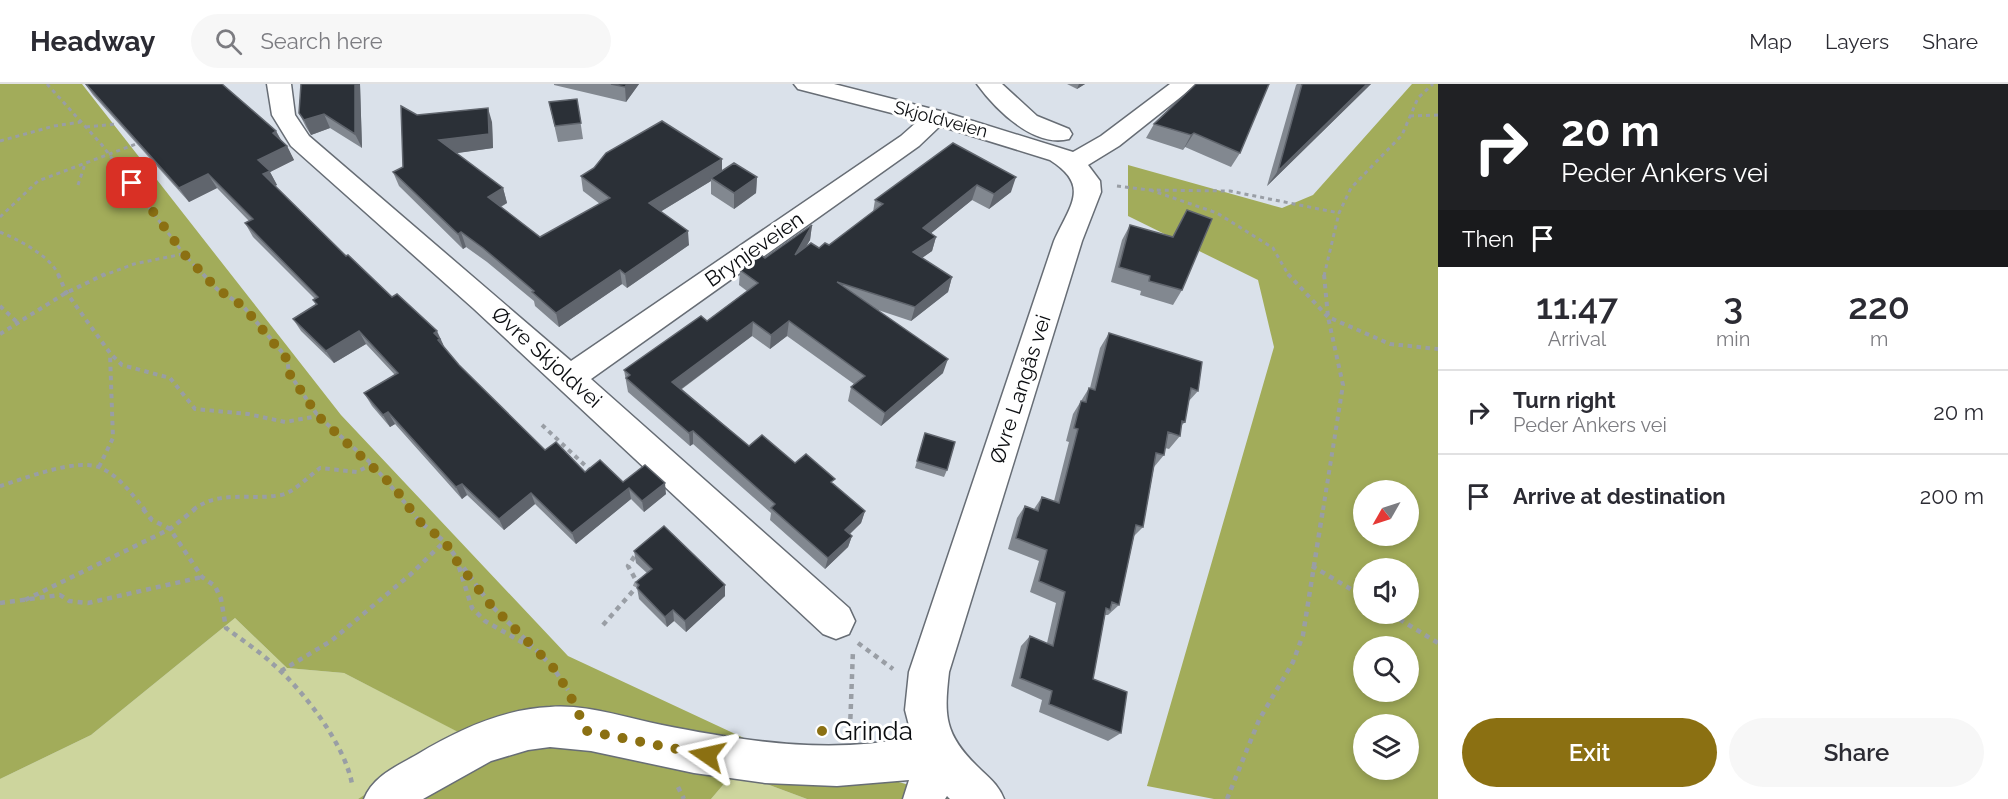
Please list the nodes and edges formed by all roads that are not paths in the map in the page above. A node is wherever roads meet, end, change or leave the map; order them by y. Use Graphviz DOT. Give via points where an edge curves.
graph roads {
  1 [pos="279,84"];
  2 [pos="806,84"];
  3 [pos="989,84"];
  4 [pos="1185,84"];
  5 [pos="936,117"];
  6 [pos="1083,157"];
  7 [pos="570,378"];
  8 [pos="836,621"];
  9 [pos="940,752"];
  10 [pos="368,795"];
  11 [pos="924,799"];
  12 [pos="982,799"];
  1 -- 7 [label="street, Øvre Skjoldvei" via="283,117 300,141"];
  2 -- 5 [label="street, Skjoldveien"];
  3 -- 6 [label="street" via="1028,123 1071,137"];
  4 -- 6 [label="street"];
  5 -- 6 [label="street, Skjoldveien"];
  5 -- 7 [label="street, Brynjeveien" via="910,141"];
  6 -- 9 [label="street, Øvre Langås vei" via="1088,192 1068,241 929,672 925,709"];
  7 -- 8 [label="street, Øvre Skjoldvei"];
  9 -- 10 [label="street" via="908,760 786,762 707,755 550,727 506,735 476,746"];
  9 -- 11 [label="street"];
  9 -- 12 [label="street, Øvre Langås vei" via="964,786"];
}
